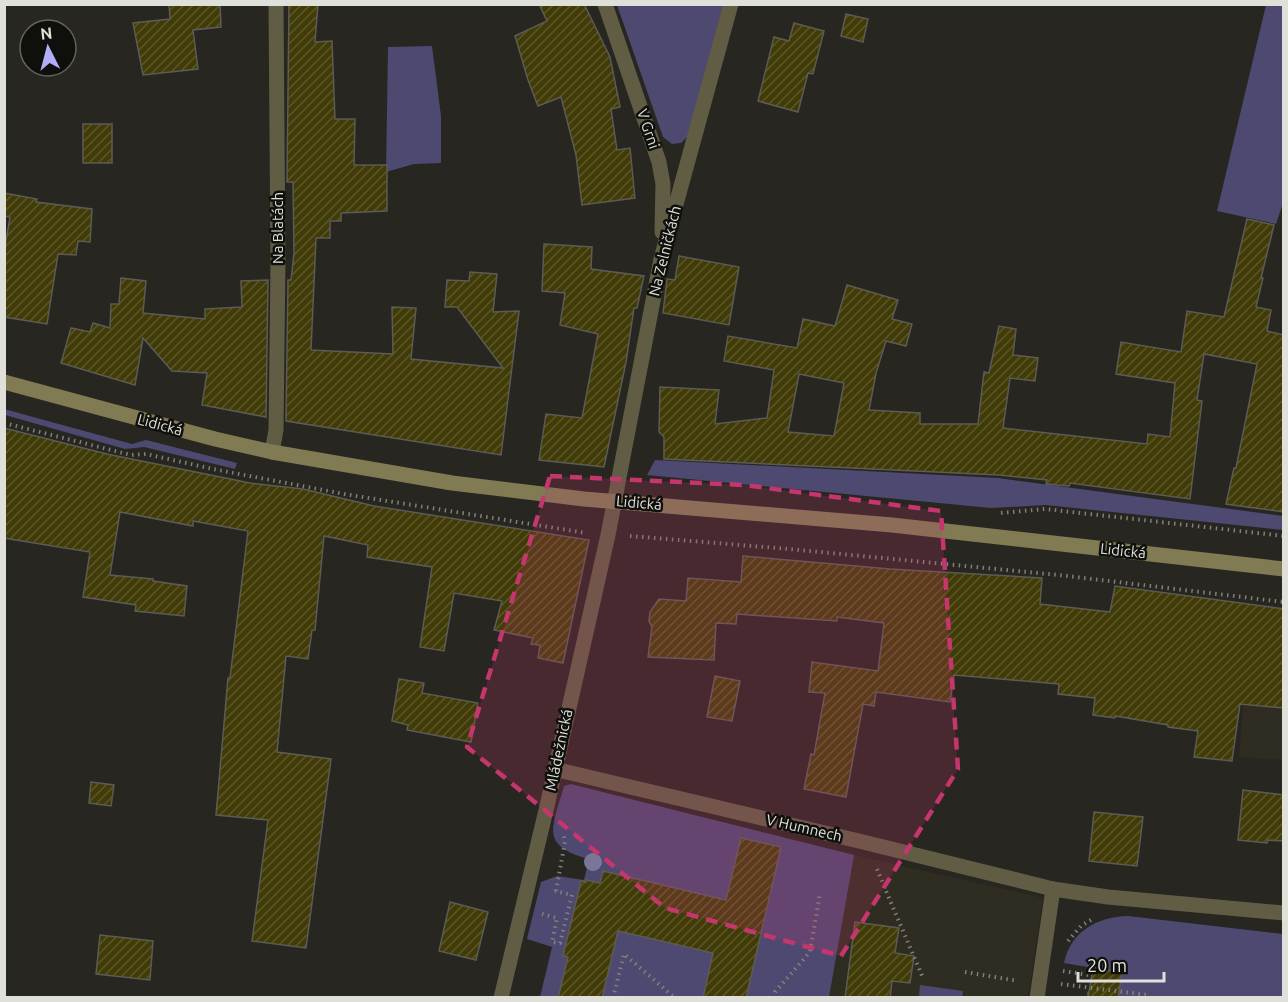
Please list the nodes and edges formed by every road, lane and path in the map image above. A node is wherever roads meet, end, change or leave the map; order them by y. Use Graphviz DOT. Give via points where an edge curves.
graph roads {
  1 [pos="276,4"];
  2 [pos="605,4"];
  3 [pos="731,4"];
  4 [pos="661,260"];
  5 [pos="4,382"];
  6 [pos="4,423"];
  7 [pos="272,452"];
  8 [pos="614,501"];
  9 [pos="608,535"];
  10 [pos="1284,569"];
  11 [pos="1284,602"];
  12 [pos="554,770"];
  13 [pos="564,833"];
  14 [pos="876,867"];
  15 [pos="550,889"];
  16 [pos="1053,889"];
  17 [pos="556,891"];
  18 [pos="820,893"];
  19 [pos="537,913"];
  20 [pos="1284,913"];
  21 [pos="1100,916"];
  22 [pos="1066,945"];
  23 [pos="1059,970"];
  24 [pos="965,972"];
  25 [pos="1089,975"];
  26 [pos="923,978"];
  27 [pos="1039,988"];
  28 [pos="501,998"];
  29 [pos="613,998"];
  30 [pos="675,998"];
  31 [pos="774,998"];
  32 [pos="1147,998"];
  1 -- 7 [label="street, Na Blatách" via="278,284 276,430"];
  2 -- 4 [label="street, V Grni" via="660,169"];
  3 -- 4 [label="street, Na Zelničkách"];
  4 -- 8 [label="street, Na Zelničkách"];
  5 -- 7 [label="main road, Lidická"];
  6 -- 9 [label="path" via="131,455 146,454 344,494"];
  7 -- 8 [label="main road, Lidická" via="452,483"];
  8 -- 9 [label="street, Mládežnická"];
  8 -- 10 [label="main road, Lidická" via="892,525"];
  9 -- 11 [label="path" via="1059,575"];
  9 -- 12 [label="street, Mládežnická"];
  12 -- 16 [label="street, V Humnech"];
  12 -- 28 [label="street, Mládežnická"];
  13 -- 17 [label="path"];
  14 -- 26 [label="path"];
  15 -- 17 [label="path"];
  16 -- 20 [label="street, V Humnech"];
  16 -- 27 [label="street"];
  17 -- 19 [label="path" via="572,895 560,943 552,942 557,918"];
  18 -- 31 [label="path" via="810,952"];
  21 -- 22 [label="path" via="1081,926"];
  23 -- 25 [label="path"];
  24 -- 27 [label="path"];
  27 -- 32 [label="path" via="1148,995"];
  29 -- 30 [label="path" via="624,954"];
}
